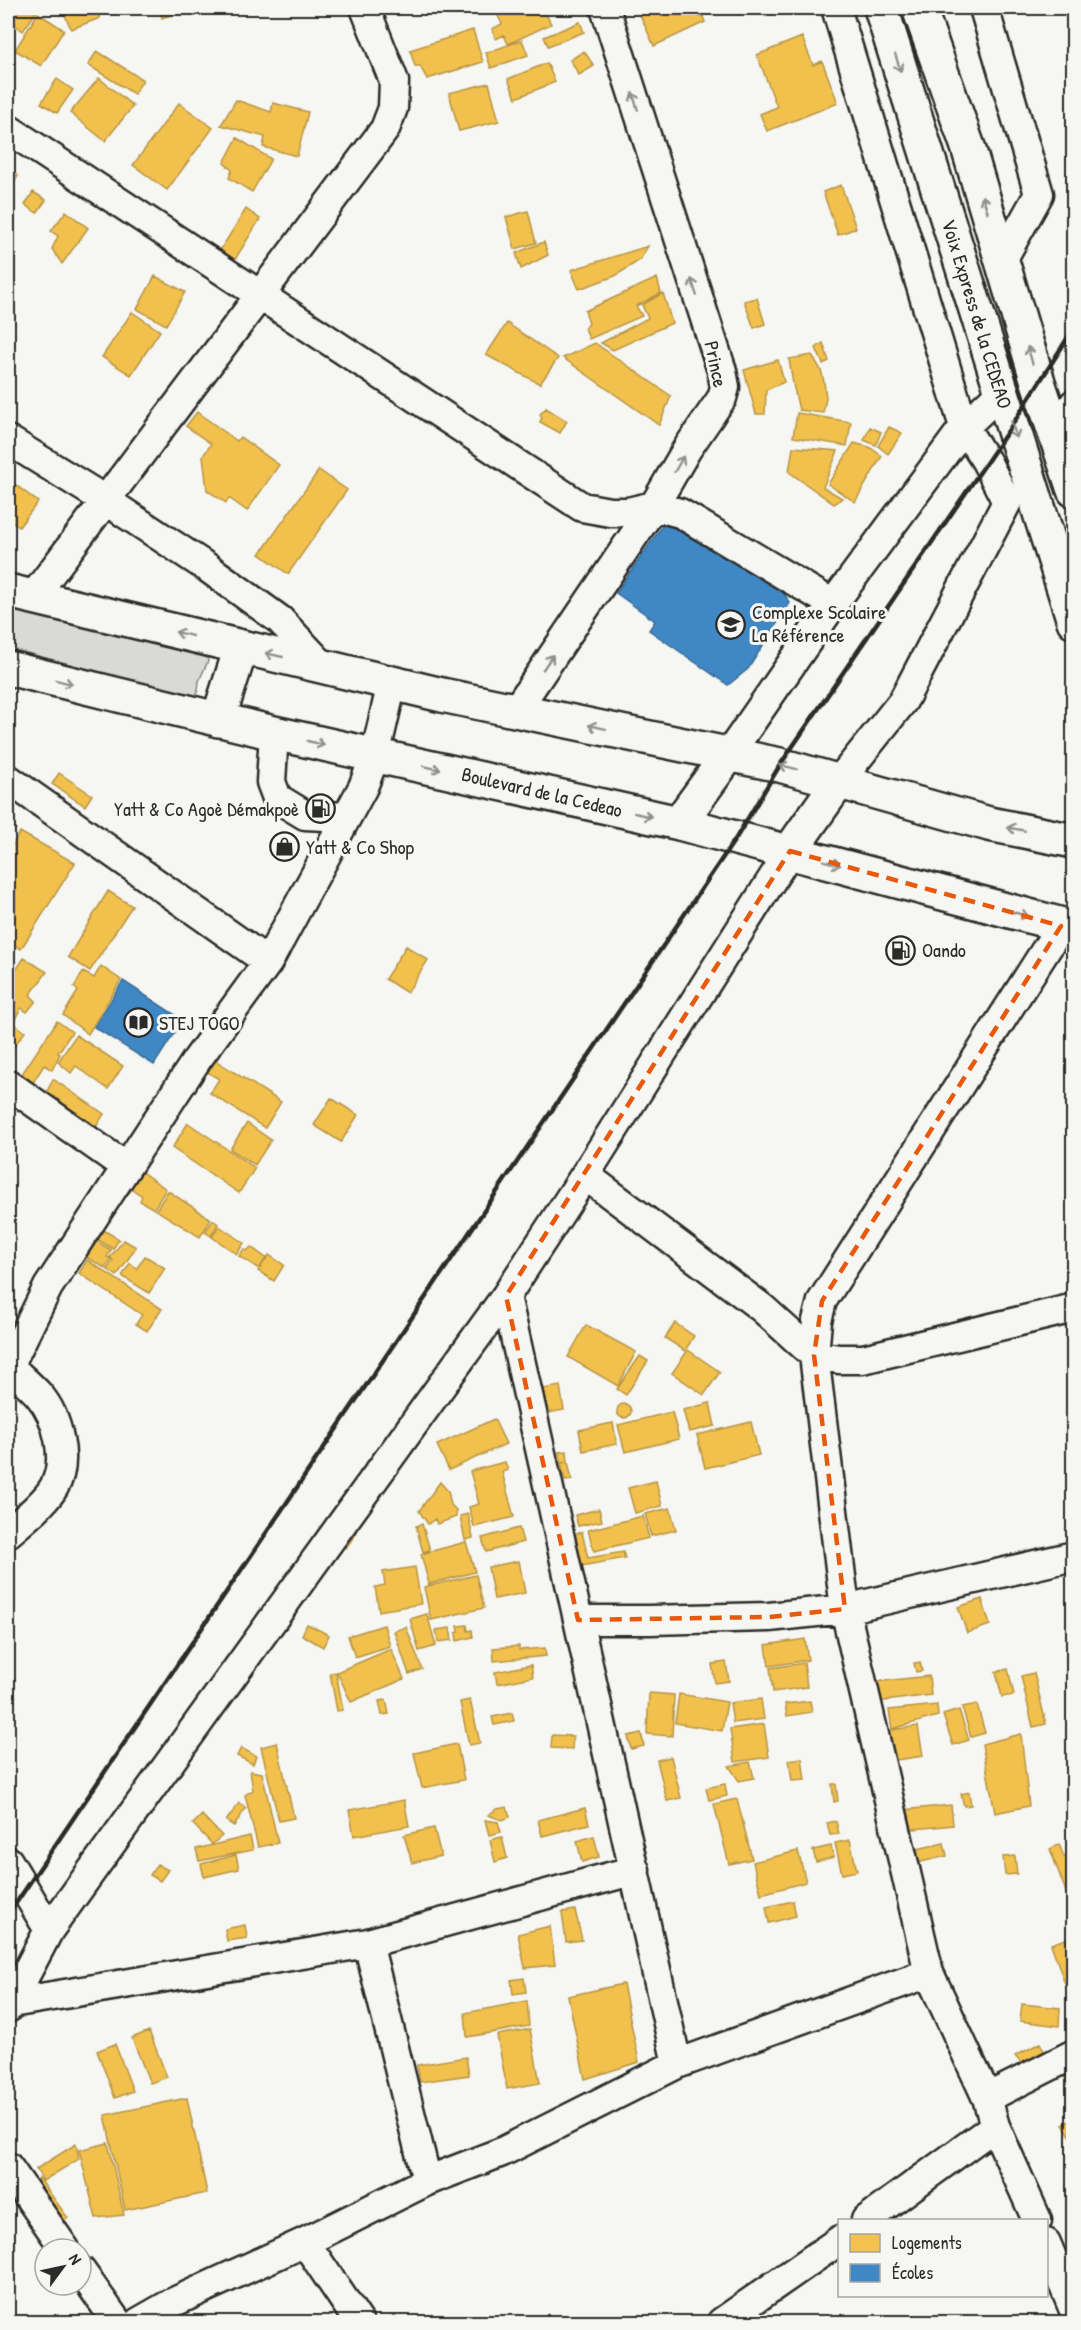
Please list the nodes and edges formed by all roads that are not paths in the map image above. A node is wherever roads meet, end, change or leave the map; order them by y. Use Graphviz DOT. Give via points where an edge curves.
graph roads {
  1 [pos="365,8"];
  2 [pos="605,8"];
  3 [pos="836,8"];
  4 [pos="881,8"];
  5 [pos="919,8"];
  6 [pos="984,8"];
  7 [pos="8,129"];
  8 [pos="1002,260"];
  9 [pos="260,296"];
  10 [pos="1002,391"];
  11 [pos="1074,404"];
  12 [pos="964,427"];
  13 [pos="1055,432"];
  14 [pos="8,440"];
  15 [pos="1074,490"];
  16 [pos="105,500"];
  17 [pos="654,506"];
  18 [pos="20,594"];
  19 [pos="833,604"];
  20 [pos="1074,621"];
  21 [pos="241,648"];
  22 [pos="323,666"];
  23 [pos="8,668"];
  24 [pos="392,683"];
  25 [pos="516,710"];
  26 [pos="218,720"];
  27 [pos="274,733"];
  28 [pos="729,754"];
  29 [pos="375,756"];
  30 [pos="8,779"];
  31 [pos="840,780"];
  32 [pos="346,817"];
  33 [pos="679,823"];
  34 [pos="1074,841"];
  35 [pos="790,852"];
  36 [pos="1067,927"];
  37 [pos="268,962"];
  38 [pos="8,1084"];
  39 [pos="126,1167"];
  40 [pos="585,1175"];
  41 [pos="506,1296"];
  42 [pos="1074,1308"];
  43 [pos="814,1355"];
  44 [pos="8,1366"];
  45 [pos="8,1533"];
  46 [pos="1074,1556"];
  47 [pos="845,1610"];
  48 [pos="578,1620"];
  49 [pos="8,1861"];
  50 [pos="635,1870"];
  51 [pos="49,1930"];
  52 [pos="368,1943"];
  53 [pos="929,1973"];
  54 [pos="9,2006"];
  55 [pos="1074,2055"];
  56 [pos="677,2064"];
  57 [pos="987,2098"];
  58 [pos="995,2126"];
  59 [pos="8,2167"];
  60 [pos="427,2181"];
  61 [pos="867,2219"];
  62 [pos="1037,2219"];
  63 [pos="57,2237"];
  64 [pos="838,2241"];
  65 [pos="305,2242"];
  66 [pos="1048,2245"];
  67 [pos="93,2288"];
  68 [pos="1074,2310"];
  69 [pos="117,2322"];
  70 [pos="139,2322"];
  71 [pos="359,2322"];
  72 [pos="722,2322"];
  1 -- 9 [label="street" via="394,81 393,108 385,129"];
  17 -- 2 [label="street, Prince, one-way" via="722,398 725,387"];
  3 -- 12 [label="street"];
  4 -- 10 [label="main road, Voix Express de la CEDEAO, one-way"];
  8 -- 5 [label="main road, one-way" via="968,147"];
  6 -- 8 [label="street" via="1039,194"];
  7 -- 9 [label="street"];
  13 -- 8 [label="main road, one-way"];
  9 -- 16 [label="street"];
  9 -- 17 [label="street" via="582,507 628,512"];
  10 -- 12 [label="street"];
  10 -- 20 [label="main road, Voix Express de la CEDEAO, one-way"];
  11 -- 13 [label="street"];
  12 -- 19 [label="street"];
  12 -- 31 [label="street" via="1006,502 903,701"];
  13 -- 15 [label="main road"];
  14 -- 16 [label="street"];
  16 -- 18 [label="street"];
  16 -- 22 [label="street" via="280,620"];
  17 -- 19 [label="street" via="680,513"];
  25 -- 17 [label="street, Prince, one-way"];
  21 -- 18 [label="main road, one-way"];
  19 -- 28 [label="street"];
  22 -- 21 [label="main road, one-way"];
  21 -- 26 [label="main road"];
  22 -- 24 [label="main road"];
  23 -- 26 [label="main road, Boulevard de la Cedeao, one-way"];
  24 -- 25 [label="main road"];
  24 -- 29 [label="street"];
  28 -- 25 [label="main road, one-way"];
  26 -- 27 [label="main road, Boulevard de la Cedeao"];
  27 -- 29 [label="main road, Boulevard de la Cedeao, one-way"];
  27 -- 32 [label="street" via="271,782 277,798 305,815"];
  31 -- 28 [label="main road, one-way"];
  28 -- 33 [label="main road"];
  29 -- 32 [label="street"];
  29 -- 33 [label="main road, Boulevard de la Cedeao, one-way"];
  30 -- 37 [label="street"];
  34 -- 31 [label="main road, one-way" via="989,824"];
  31 -- 35 [label="main road"];
  32 -- 37 [label="street"];
  33 -- 35 [label="main road, Boulevard de la Cedeao"];
  35 -- 36 [label="main road, Boulevard de la Cedeao, one-way"];
  35 -- 40 [label="street"];
  36 -- 43 [label="street" via="822,1301"];
  37 -- 39 [label="street"];
  38 -- 39 [label="street"];
  39 -- 44 [label="street" via="48,1287"];
  40 -- 41 [label="street"];
  40 -- 43 [label="street" via="762,1308"];
  41 -- 48 [label="street"];
  41 -- 51 [label="street"];
  42 -- 43 [label="street" via="863,1359"];
  43 -- 47 [label="street"];
  44 -- 45 [label="street" via="40,1397 54,1422 62,1460 54,1487"];
  46 -- 47 [label="street"];
  47 -- 48 [label="street" via="769,1617"];
  47 -- 53 [label="street"];
  48 -- 50 [label="street"];
  49 -- 51 [label="street"];
  50 -- 52 [label="street"];
  50 -- 56 [label="street"];
  51 -- 54 [label="street"];
  52 -- 54 [label="street"];
  52 -- 60 [label="street"];
  53 -- 56 [label="street"];
  53 -- 57 [label="street"];
  55 -- 57 [label="street"];
  56 -- 60 [label="street" via="502,2151"];
  57 -- 58 [label="street"];
  58 -- 61 [label="street"];
  58 -- 62 [label="street"];
  59 -- 63 [label="street"];
  60 -- 65 [label="street"];
  64 -- 72 [label="street"];
  65 -- 70 [label="street"];
  65 -- 71 [label="street"];
  66 -- 68 [label="street"];
  67 -- 69 [label="street"];
}
